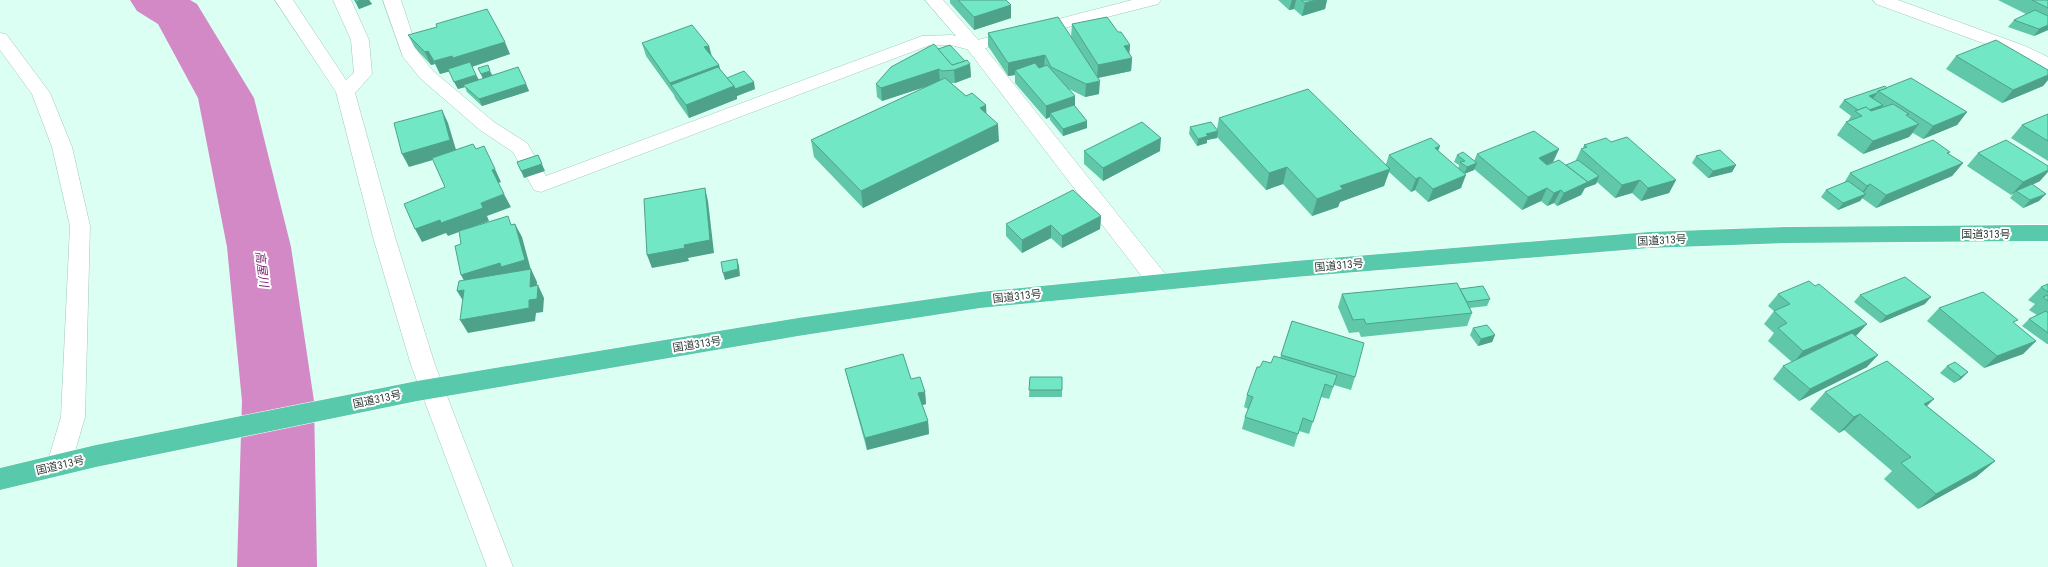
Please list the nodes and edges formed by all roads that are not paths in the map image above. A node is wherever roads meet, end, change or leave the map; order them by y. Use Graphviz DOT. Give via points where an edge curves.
graph roads {
  1 [pos="284,0"];
  2 [pos="342,0"];
  3 [pos="392,0"];
  4 [pos="934,0"];
  5 [pos="1152,0"];
  6 [pos="1882,0"];
  7 [pos="0,38"];
  8 [pos="974,46"];
  9 [pos="2048,64"];
  10 [pos="345,92"];
  11 [pos="2048,233"];
  12 [pos="1158,281"];
  13 [pos="425,389"];
  14 [pos="60,464"];
  15 [pos="0,479"];
  16 [pos="500,567"];
  1 -- 10 [label="street"];
  2 -- 10 [label="street" via="360,40 362,74"];
  3 -- 8 [label="street" via="409,53 422,70 487,126 520,148 541,185 928,40 952,40"];
  4 -- 8 [label="street"];
  5 -- 8 [label="street"];
  6 -- 9 [label="street" via="2019,50"];
  7 -- 14 [label="street" via="41,93 62,147 80,226 73,417"];
  8 -- 12 [label="street"];
  10 -- 13 [label="street" via="384,238 423,365"];
  11 -- 12 [label="highway, 国道313号" via="1788,235 1649,240"];
  12 -- 13 [label="highway, 国道313号" via="980,300 798,327"];
  13 -- 14 [label="highway, 国道313号"];
  13 -- 16 [label="street"];
  14 -- 15 [label="highway, 国道313号"];
}
